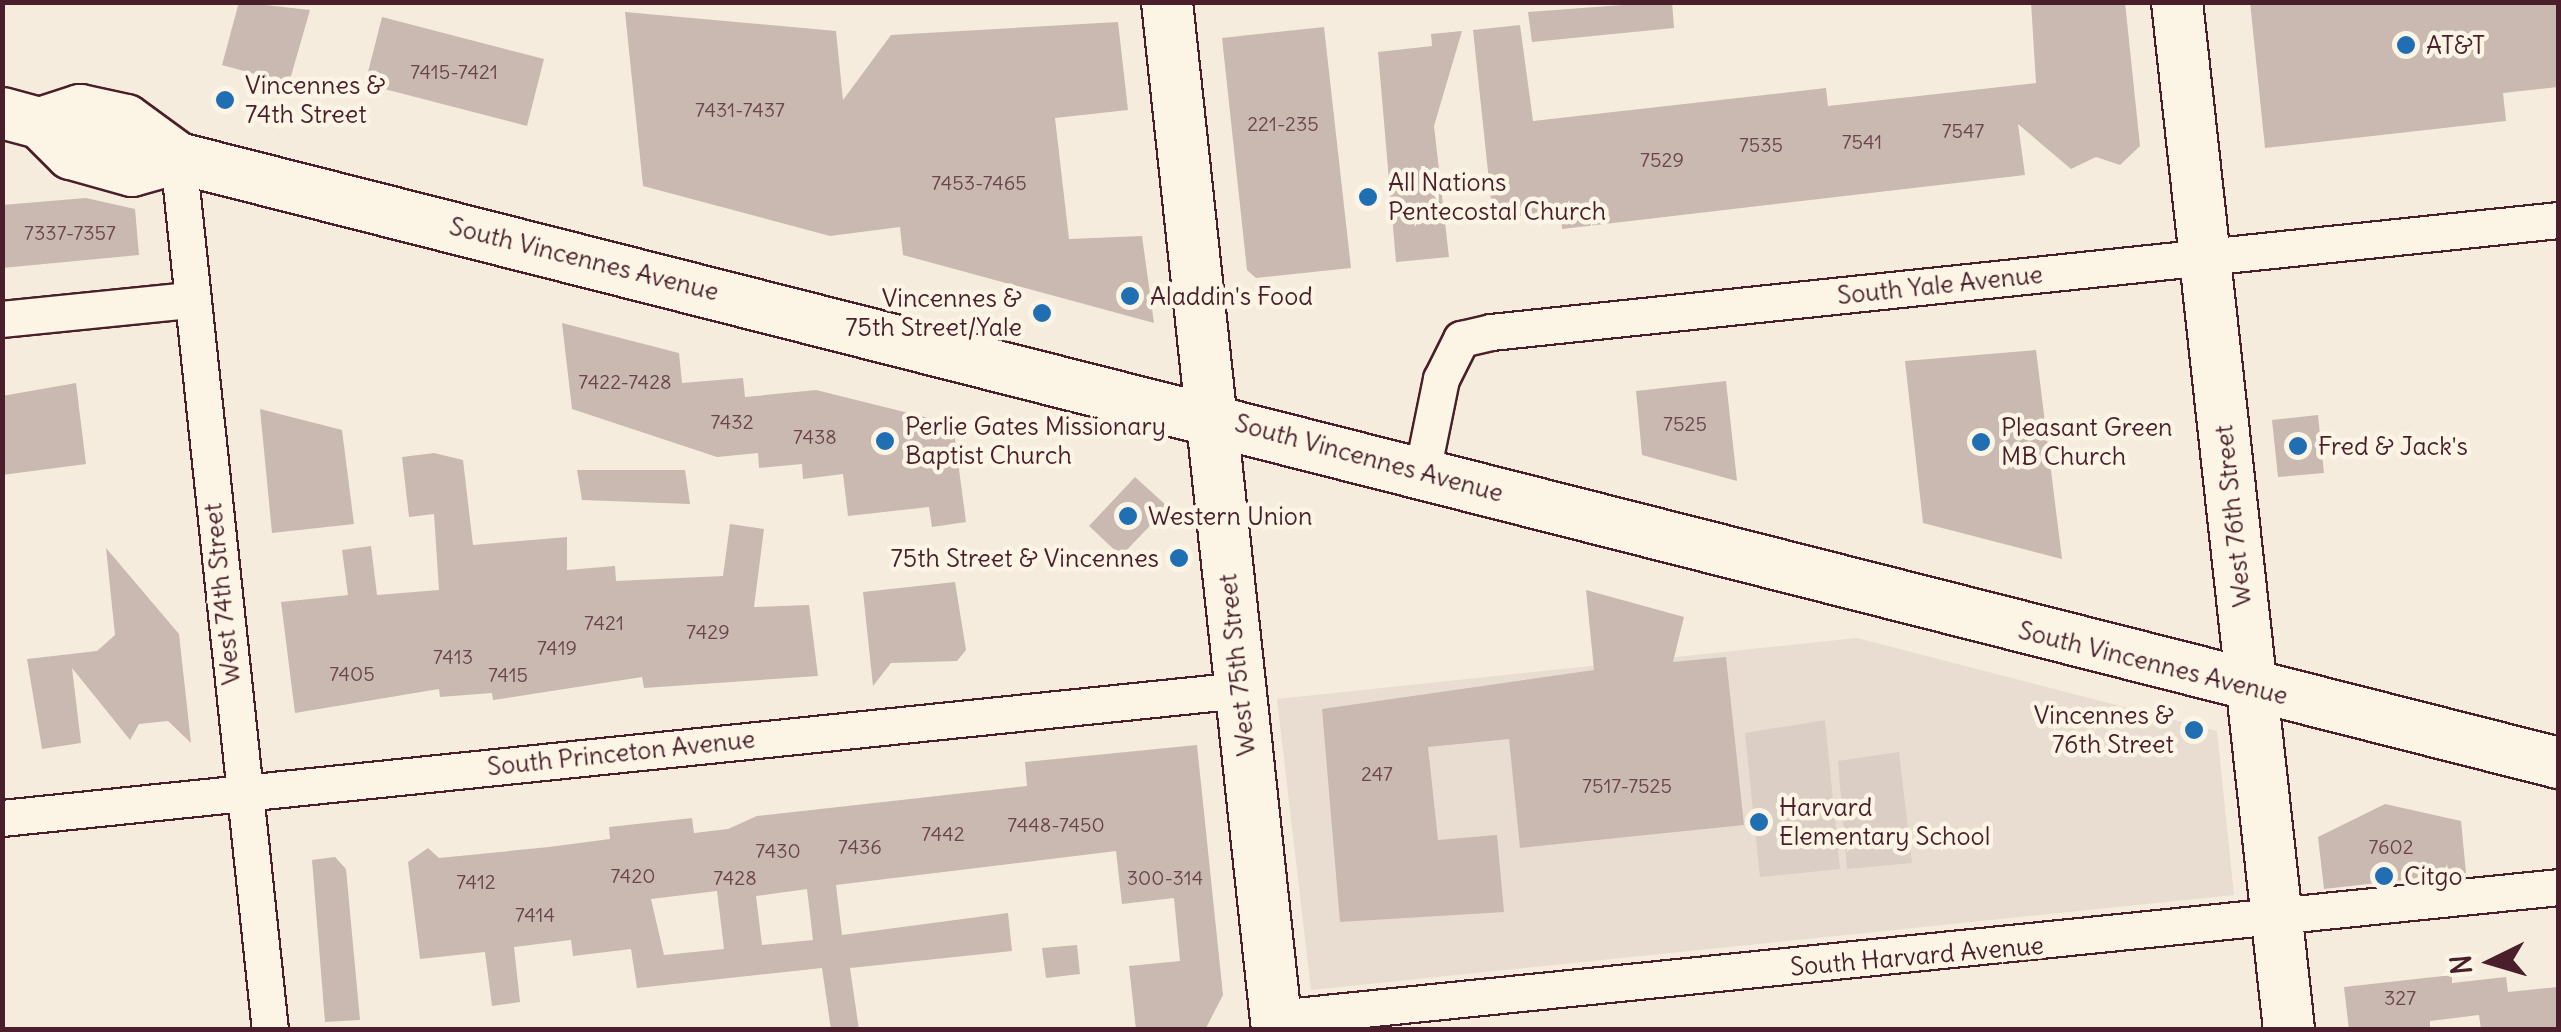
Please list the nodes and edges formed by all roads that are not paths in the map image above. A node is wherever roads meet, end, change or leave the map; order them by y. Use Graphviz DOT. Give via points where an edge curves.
graph roads {
  1 [pos="1167,2"];
  2 [pos="2177,2"];
  3 [pos="21,118"];
  4 [pos="178,158"];
  5 [pos="2558,220"];
  6 [pos="2205,257"];
  7 [pos="189,300"];
  8 [pos="2,318"];
  9 [pos="1210,416"];
  10 [pos="1422,472"];
  11 [pos="2252,688"];
  12 [pos="1240,690"];
  13 [pos="2558,764"];
  14 [pos="244,792"];
  15 [pos="2,818"];
  16 [pos="2558,887"];
  17 [pos="2277,921"];
  18 [pos="1276,1024"];
  19 [pos="270,1030"];
  20 [pos="2289,1030"];
  1 -- 9 [label="main road, West 75th Street"];
  2 -- 6 [label="main road, West 76th Street"];
  3 -- 4 [label="main road, South Vincennes Avenue" via="80,110 126,120"];
  4 -- 7 [label="street, West 74th Street"];
  4 -- 9 [label="main road, South Vincennes Avenue"];
  5 -- 6 [label="street, South Yale Avenue"];
  6 -- 10 [label="street, South Yale Avenue" via="1461,339 1442,379"];
  6 -- 11 [label="main road, West 76th Street"];
  7 -- 8 [label="street"];
  7 -- 14 [label="street, West 74th Street"];
  9 -- 10 [label="main road, South Vincennes Avenue"];
  9 -- 12 [label="main road, West 75th Street"];
  10 -- 11 [label="main road, South Vincennes Avenue"];
  11 -- 13 [label="main road, South Vincennes Avenue"];
  11 -- 17 [label="main road, West 76th Street"];
  12 -- 14 [label="street, South Princeton Avenue"];
  12 -- 18 [label="main road, West 75th Street"];
  14 -- 15 [label="street, South Princeton Avenue"];
  14 -- 19 [label="street, West 74th Street"];
  16 -- 17 [label="street, South Harvard Avenue"];
  17 -- 18 [label="street, South Harvard Avenue"];
  17 -- 20 [label="main road, West 76th Street"];
}
